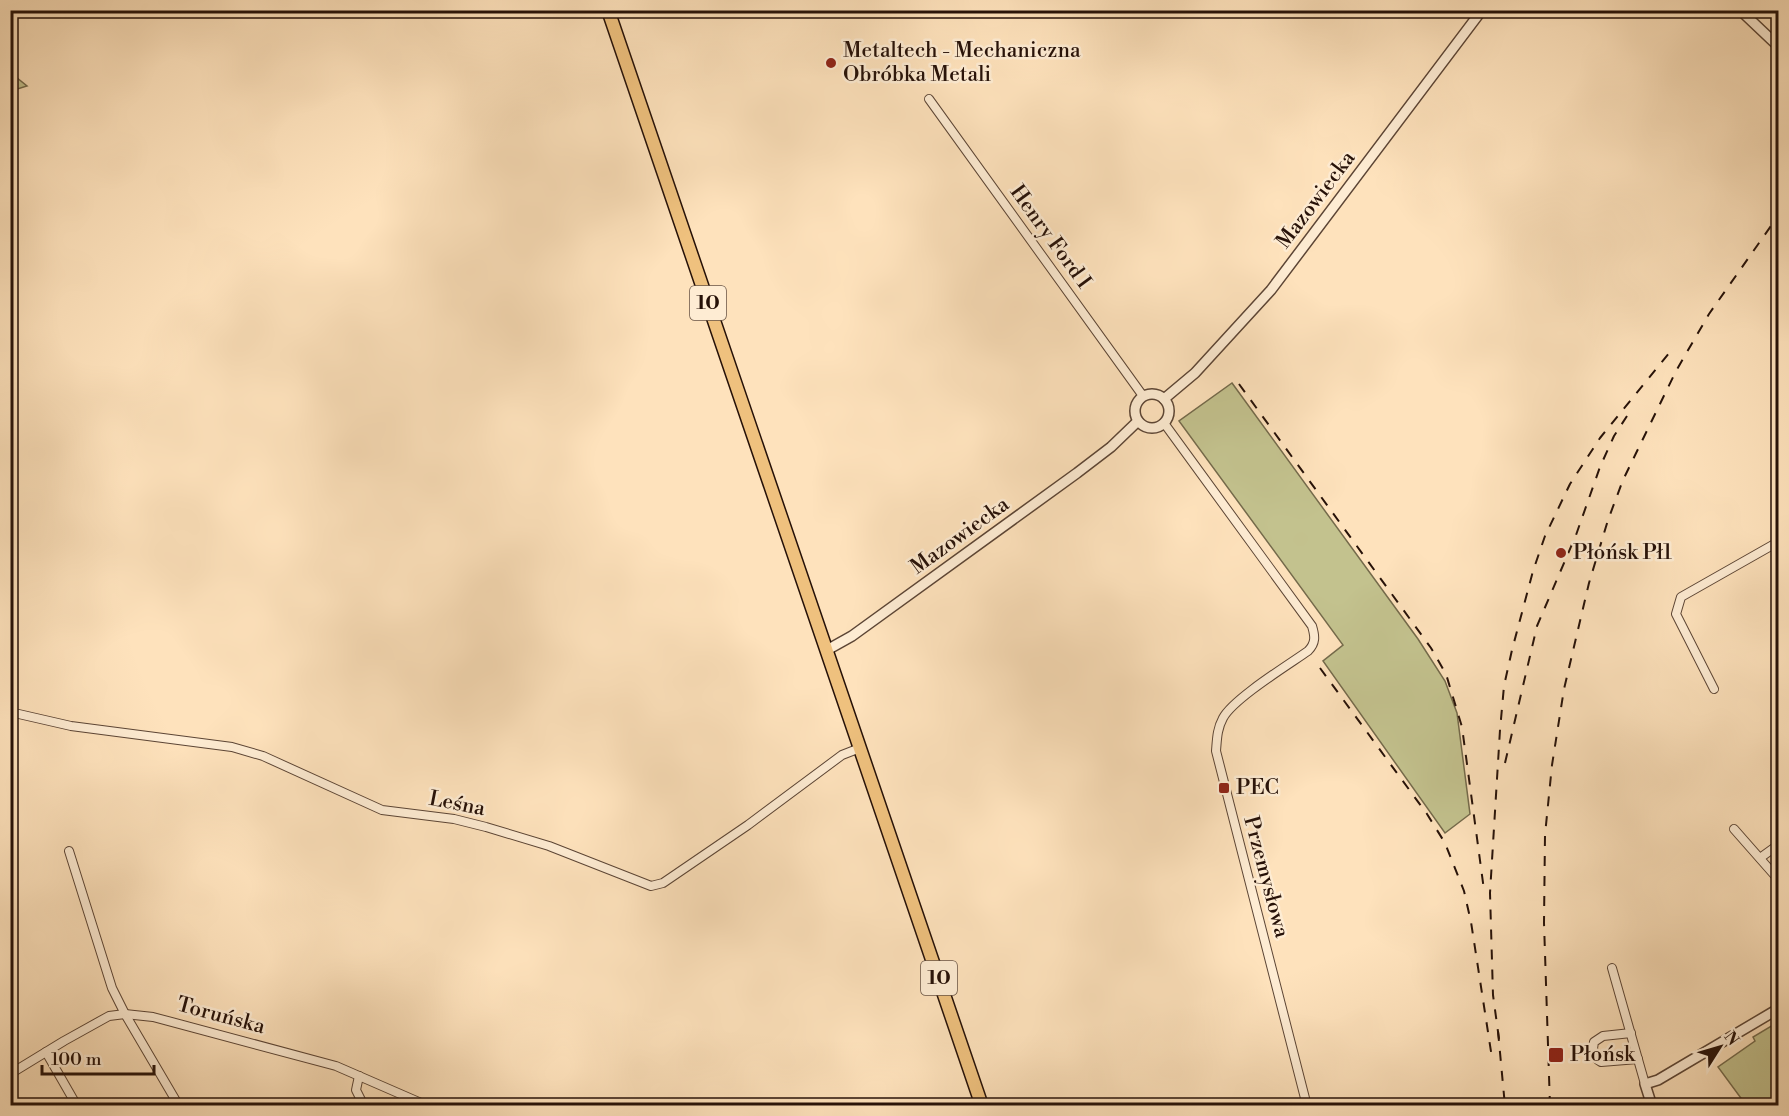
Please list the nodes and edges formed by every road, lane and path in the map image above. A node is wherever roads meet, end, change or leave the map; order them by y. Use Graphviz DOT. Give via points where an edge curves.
graph roads {
  1 [pos="608,10"];
  2 [pos="1482,10"];
  3 [pos="1740,10"];
  4 [pos="1779,46"];
  5 [pos="929,99"];
  6 [pos="1143,396"];
  7 [pos="1164,399"];
  8 [pos="1138,421"];
  9 [pos="1164,423"];
  10 [pos="1779,542"];
  11 [pos="827,650"];
  12 [pos="1714,688"];
  13 [pos="10,711"];
  14 [pos="860,748"];
  15 [pos="1734,829"];
  16 [pos="1779,845"];
  17 [pos="69,850"];
  18 [pos="1760,858"];
  19 [pos="1779,879"];
  20 [pos="1612,968"];
  21 [pos="1779,1009"];
  22 [pos="125,1014"];
  23 [pos="1631,1033"];
  24 [pos="46,1052"];
  25 [pos="1638,1059"];
  26 [pos="10,1074"];
  27 [pos="359,1076"];
  28 [pos="1645,1084"];
  29 [pos="77,1106"];
  30 [pos="179,1106"];
  31 [pos="364,1106"];
  32 [pos="428,1106"];
  33 [pos="982,1106"];
  34 [pos="1307,1106"];
  35 [pos="1652,1106"];
  1 -- 11 [label="main road, 10"];
  2 -- 7 [label="street, Mazowiecka" via="1269,293 1195,372"];
  3 -- 4 [label="street"];
  5 -- 6 [label="street, Henry Ford I"];
  6 -- 7 [label="street" via="1152,393"];
  6 -- 8 [label="street" via="1135,405"];
  7 -- 9 [label="street" via="1169,411"];
  8 -- 9 [label="street" via="1148,428"];
  8 -- 11 [label="street, Mazowiecka" via="1079,472"];
  9 -- 34 [label="street, Przemysłowa" via="1315,635 1308,651 1235,703 1217,733 1216,750"];
  10 -- 12 [label="street" via="1681,597 1676,614"];
  11 -- 14 [label="main road, 10"];
  13 -- 14 [label="street, Leśna" via="71,726 232,747 263,756 382,810 486,827 549,846 651,886 663,883 842,755"];
  14 -- 33 [label="main road, 10"];
  15 -- 18 [label="street"];
  16 -- 18 [label="street"];
  17 -- 22 [label="street" via="112,988"];
  18 -- 19 [label="street"];
  20 -- 23 [label="street"];
  21 -- 28 [label="street"];
  22 -- 24 [label="street, Toruńska" via="109,1016"];
  22 -- 27 [label="street, Toruńska" via="153,1017 293,1054"];
  22 -- 30 [label="street"];
  23 -- 25 [label="street"];
  23 -- 25 [label="street" via="1598,1037 1593,1046 1594,1056 1606,1062"];
  24 -- 26 [label="street, Toruńska"];
  24 -- 29 [label="street"];
  25 -- 28 [label="street"];
  27 -- 31 [label="street" via="356,1090"];
  27 -- 32 [label="street, Toruńska"];
  28 -- 35 [label="street"];
}
